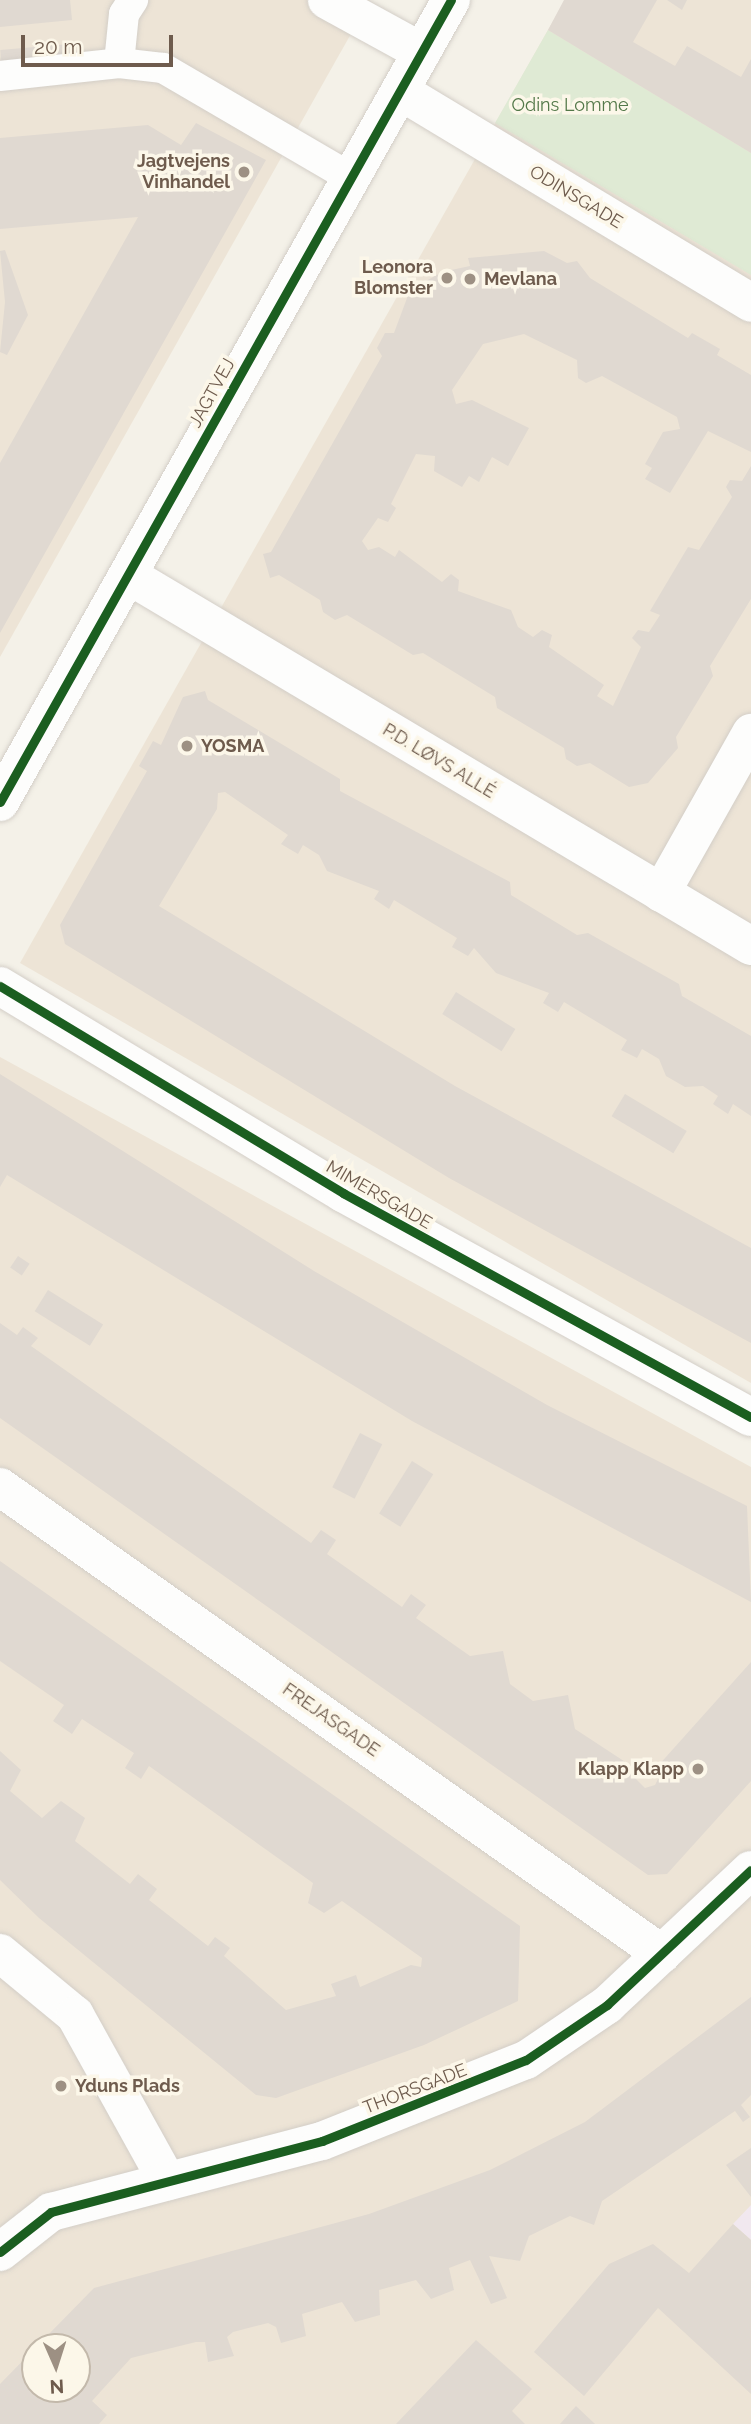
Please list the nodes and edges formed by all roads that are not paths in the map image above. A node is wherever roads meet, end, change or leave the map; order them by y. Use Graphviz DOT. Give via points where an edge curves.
graph roads {
  1 [pos="133,0"];
  2 [pos="327,0"];
  3 [pos="452,0"];
  4 [pos="422,52"];
  5 [pos="119,63"];
  6 [pos="0,76"];
  7 [pos="400,91"];
  8 [pos="351,178"];
  9 [pos="751,303"];
  10 [pos="128,575"];
  11 [pos="751,733"];
  12 [pos="0,802"];
  13 [pos="661,893"];
  14 [pos="751,946"];
  15 [pos="0,986"];
  16 [pos="751,1417"];
  17 [pos="0,1487"];
  18 [pos="751,1870"];
  19 [pos="0,1953"];
  20 [pos="662,1954"];
  21 [pos="167,2181"];
  22 [pos="0,2252"];
  1 -- 5 [label="lane" via="124,14"];
  2 -- 4 [label="street"];
  3 -- 4 [label="street, JAGTVEJ"];
  4 -- 7 [label="street, JAGTVEJ"];
  5 -- 6 [label="lane"];
  5 -- 8 [label="lane" via="163,68"];
  7 -- 8 [label="street, JAGTVEJ"];
  7 -- 9 [label="street, ODINSGADE"];
  8 -- 10 [label="street, JAGTVEJ"];
  10 -- 12 [label="street, JAGTVEJ"];
  10 -- 13 [label="street, P.D. LØVS ALLÉ"];
  11 -- 13 [label="street"];
  13 -- 14 [label="street, P.D. LØVS ALLÉ"];
  15 -- 16 [label="street, MIMERSGADE" via="343,1194"];
  17 -- 20 [label="street, FREJASGADE"];
  18 -- 20 [label="street, THORSGADE"];
  19 -- 21 [label="street" via="75,2015"];
  20 -- 21 [label="street, THORSGADE" via="607,2005 526,2060 322,2141"];
  21 -- 22 [label="street, THORSGADE" via="51,2212"];
}
